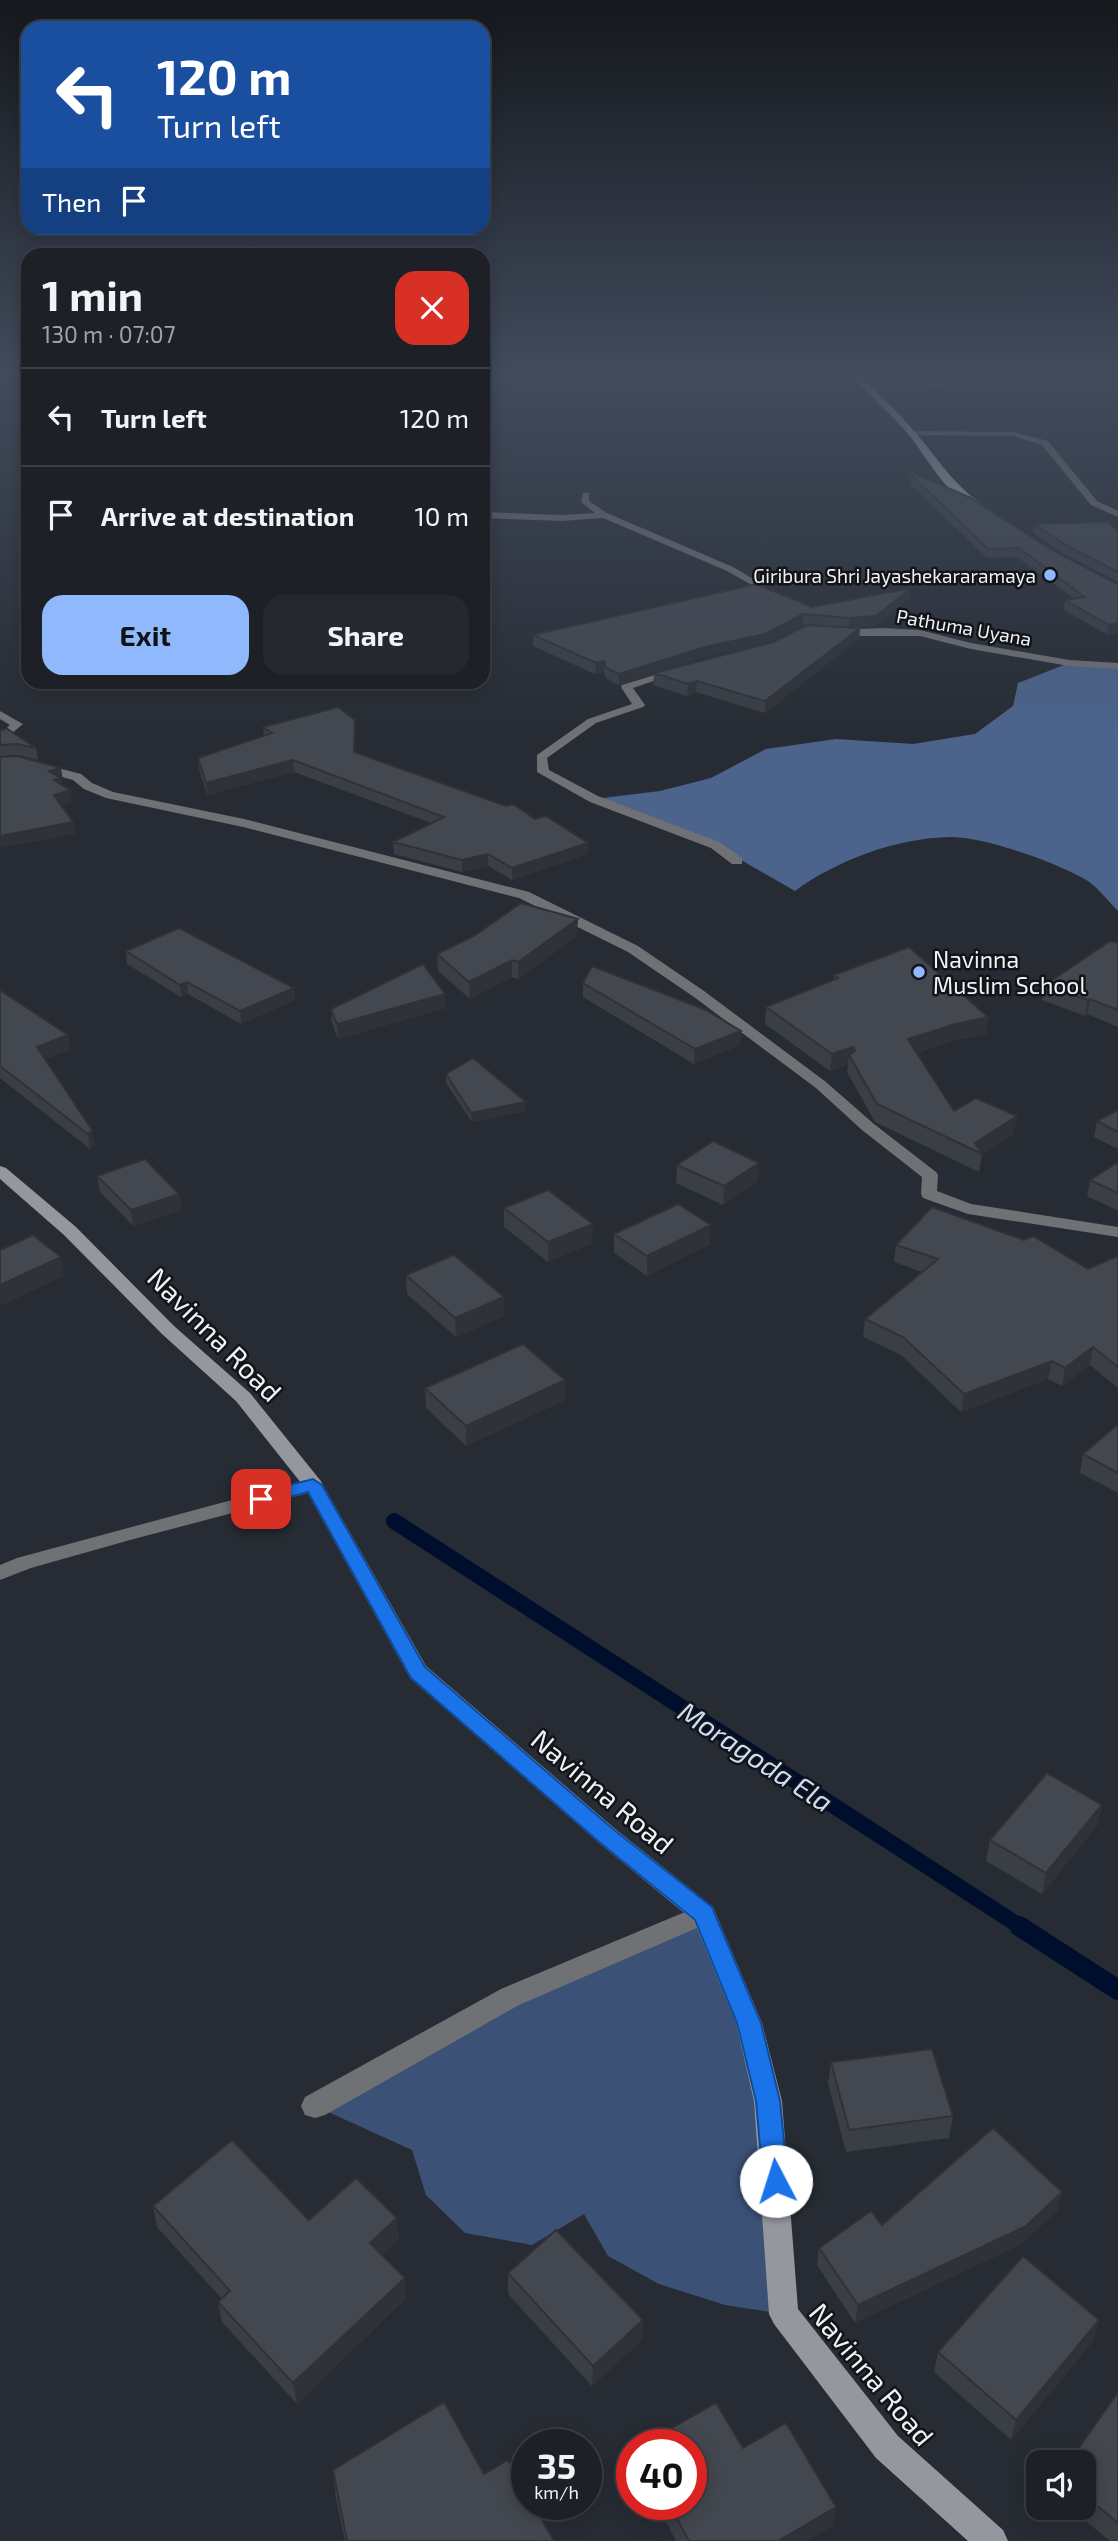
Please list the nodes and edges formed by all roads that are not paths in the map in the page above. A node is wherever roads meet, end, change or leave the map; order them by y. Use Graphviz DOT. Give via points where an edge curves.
graph roads {
  1 [pos="586,495"];
  2 [pos="962,495"];
  3 [pos="1087,495"];
  4 [pos="983,510"];
  5 [pos="490,514"];
  6 [pos="1118,514"];
  7 [pos="604,515"];
  8 [pos="760,586"];
  9 [pos="826,632"];
  10 [pos="1118,666"];
  11 [pos="685,669"];
  12 [pos="0,714"];
  13 [pos="0,740"];
  14 [pos="0,763"];
  15 [pos="737,861"];
  16 [pos="0,1171"];
  17 [pos="1118,1232"];
  18 [pos="313,1485"];
  19 [pos="0,1573"];
  20 [pos="704,1914"];
  21 [pos="315,2106"];
  22 [pos="992,2541"];
  1 -- 7 [label="street" via="585,502"];
  2 -- 4 [label="main road"];
  3 -- 6 [label="street"];
  5 -- 7 [label="street"];
  7 -- 8 [label="street"];
  9 -- 10 [label="street, Pathuma Uyana" via="920,633 1069,663"];
  11 -- 15 [label="street" via="626,687 639,705 592,721 541,757 543,772 594,799 715,845"];
  12 -- 13 [label="street" via="17,724"];
  14 -- 17 [label="street" via="19,761 77,777 110,795 244,823 524,895 633,949 699,994 821,1085 930,1175 929,1194 968,1209"];
  16 -- 18 [label="street, Navinna Road" via="70,1231 168,1331 243,1397"];
  18 -- 19 [label="street" via="116,1536"];
  18 -- 20 [label="street, Navinna Road" via="418,1672"];
  20 -- 21 [label="street" via="510,1997"];
  20 -- 22 [label="street, Navinna Road" via="749,2023 768,2101 784,2314 887,2447"];
}
